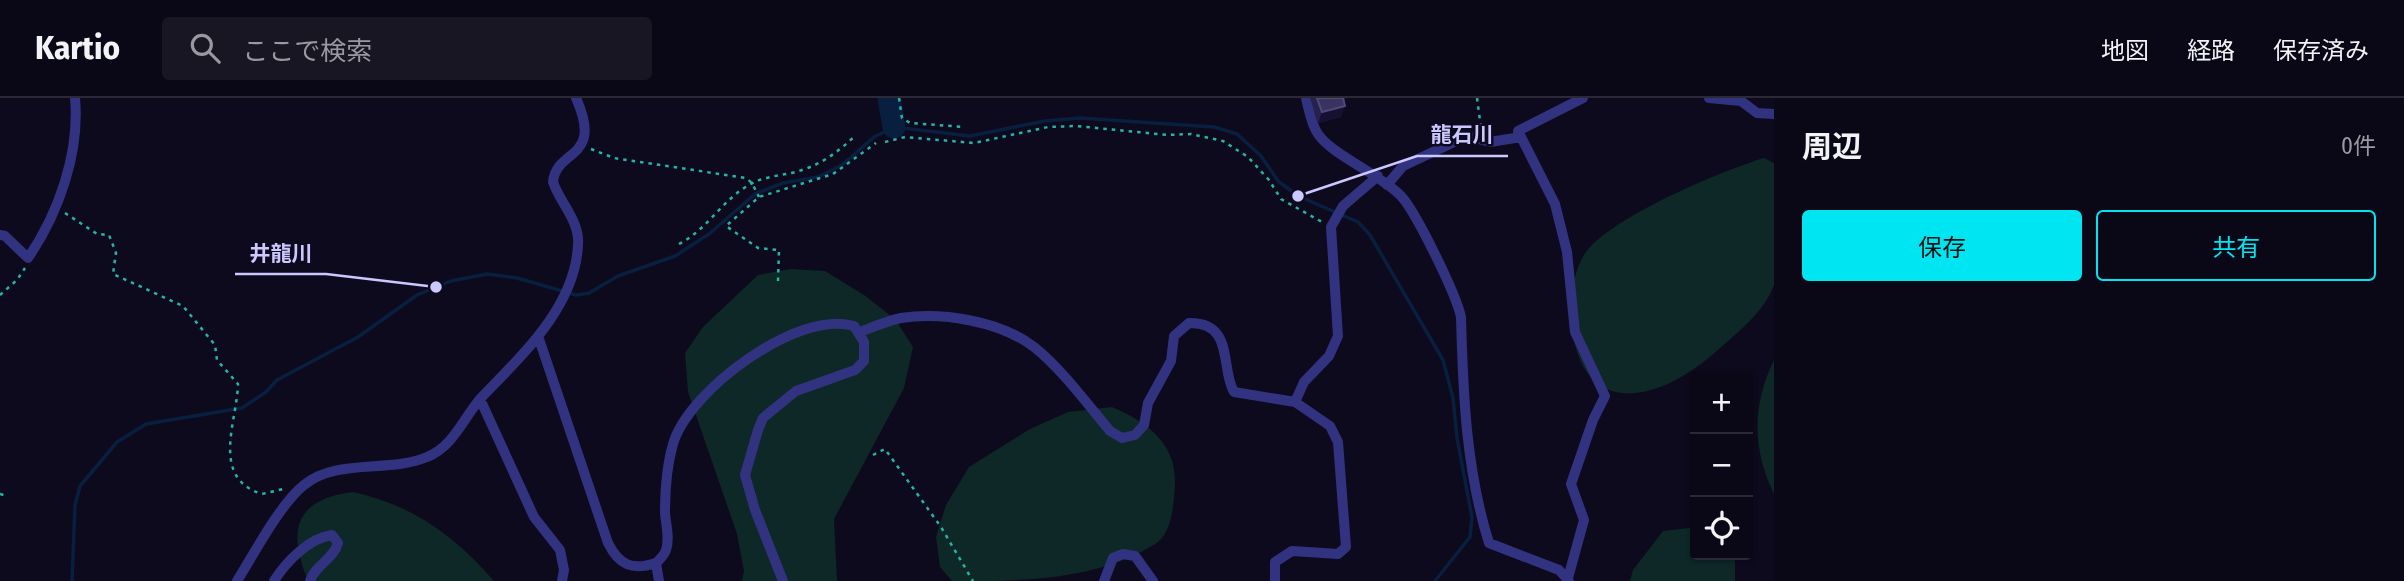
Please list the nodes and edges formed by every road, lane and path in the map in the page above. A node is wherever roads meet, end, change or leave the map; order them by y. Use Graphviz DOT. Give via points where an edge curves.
graph roads {
  1 [pos="75,98"];
  2 [pos="576,98"];
  3 [pos="899,98"];
  4 [pos="1306,98"];
  5 [pos="1477,98"];
  6 [pos="1583,98"];
  7 [pos="1709,98"];
  8 [pos="1774,114"];
  9 [pos="965,127"];
  10 [pos="1481,128"];
  11 [pos="856,135"];
  12 [pos="1521,137"];
  13 [pos="885,142"];
  14 [pos="876,143"];
  15 [pos="582,144"];
  16 [pos="1378,176"];
  17 [pos="753,184"];
  18 [pos="1387,185"];
  19 [pos="758,196"];
  20 [pos="52,210"];
  21 [pos="1333,224"];
  22 [pos="0,235"];
  23 [pos="679,244"];
  24 [pos="28,258"];
  25 [pos="778,281"];
  26 [pos="0,295"];
  27 [pos="860,332"];
  28 [pos="538,336"];
  29 [pos="480,400"];
  30 [pos="1295,402"];
  31 [pos="873,455"];
  32 [pos="302,486"];
  33 [pos="0,494"];
  34 [pos="7,496"];
  35 [pos="656,563"];
  36 [pos="1569,579"];
  37 [pos="237,581"];
  38 [pos="274,581"];
  39 [pos="310,581"];
  40 [pos="562,581"];
  41 [pos="659,581"];
  42 [pos="783,581"];
  43 [pos="973,581"];
  44 [pos="1104,581"];
  45 [pos="1153,581"];
  46 [pos="1275,581"];
  1 -- 20 [label="street" via="78,128 68,174"];
  2 -- 15 [label="street" via="585,125"];
  3 -- 9 [label="path" via="902,118 910,123"];
  4 -- 16 [label="street" via="1324,142"];
  5 -- 10 [label="path"];
  6 -- 12 [label="street" via="1518,131"];
  7 -- 8 [label="street" via="1741,101 1757,113"];
  11 -- 17 [label="path" via="817,164"];
  12 -- 18 [label="street" via="1490,142 1467,136 1403,166"];
  12 -- 36 [label="street" via="1555,204 1567,252 1575,331 1605,396 1571,484 1584,520"];
  13 -- 21 [label="path" via="905,137 974,143 1076,125 1191,134 1223,141 1248,157 1281,199"];
  14 -- 19 [label="path" via="833,174"];
  15 -- 17 [label="path" via="614,158 733,175"];
  15 -- 28 [label="street" via="554,176 556,190 577,228 578,255 564,293"];
  16 -- 18 [label="street"];
  16 -- 21 [label="street" via="1341,209"];
  17 -- 19 [label="path"];
  17 -- 23 [label="path" via="733,195 697,233"];
  18 -- 36 [label="street" via="1403,197 1457,297 1469,452 1489,543 1559,569"];
  19 -- 25 [label="path" via="726,226 758,248 779,250"];
  20 -- 24 [label="street"];
  20 -- 32 [label="path" via="67,214 97,234 109,235 116,253 113,274 183,306 215,345 217,360 238,384 237,416 229,439 235,475 262,494"];
  21 -- 30 [label="street" via="1338,336"];
  22 -- 24 [label="street"];
  24 -- 26 [label="path" via="17,280"];
  27 -- 30 [label="street" via="923,316 975,321 1009,334 1034,347 1110,431 1122,438 1135,435 1144,425 1148,403 1171,361 1174,336 1189,323 1206,327 1219,337 1234,392"];
  27 -- 35 [label="street" via="844,323 784,339 750,355 699,403 682,423 673,444 665,513 668,541"];
  27 -- 42 [label="street" via="864,361 855,370 796,391 763,418 758,430 746,475"];
  28 -- 29 [label="street"];
  28 -- 35 [label="street" via="608,543 622,563 633,568"];
  29 -- 32 [label="street" via="457,432 431,456 334,471"];
  29 -- 40 [label="street" via="534,517 560,550"];
  30 -- 46 [label="street" via="1330,426 1338,442 1346,547 1338,554 1292,551 1275,562"];
  31 -- 43 [label="path" via="885,449"];
  32 -- 37 [label="street"];
  33 -- 34 [label="path"];
  35 -- 41 [label="street"];
  38 -- 39 [label="street" via="282,568 319,537 332,535 338,543 336,551"];
  44 -- 45 [label="street" via="1113,558 1123,554 1135,556"];
}
